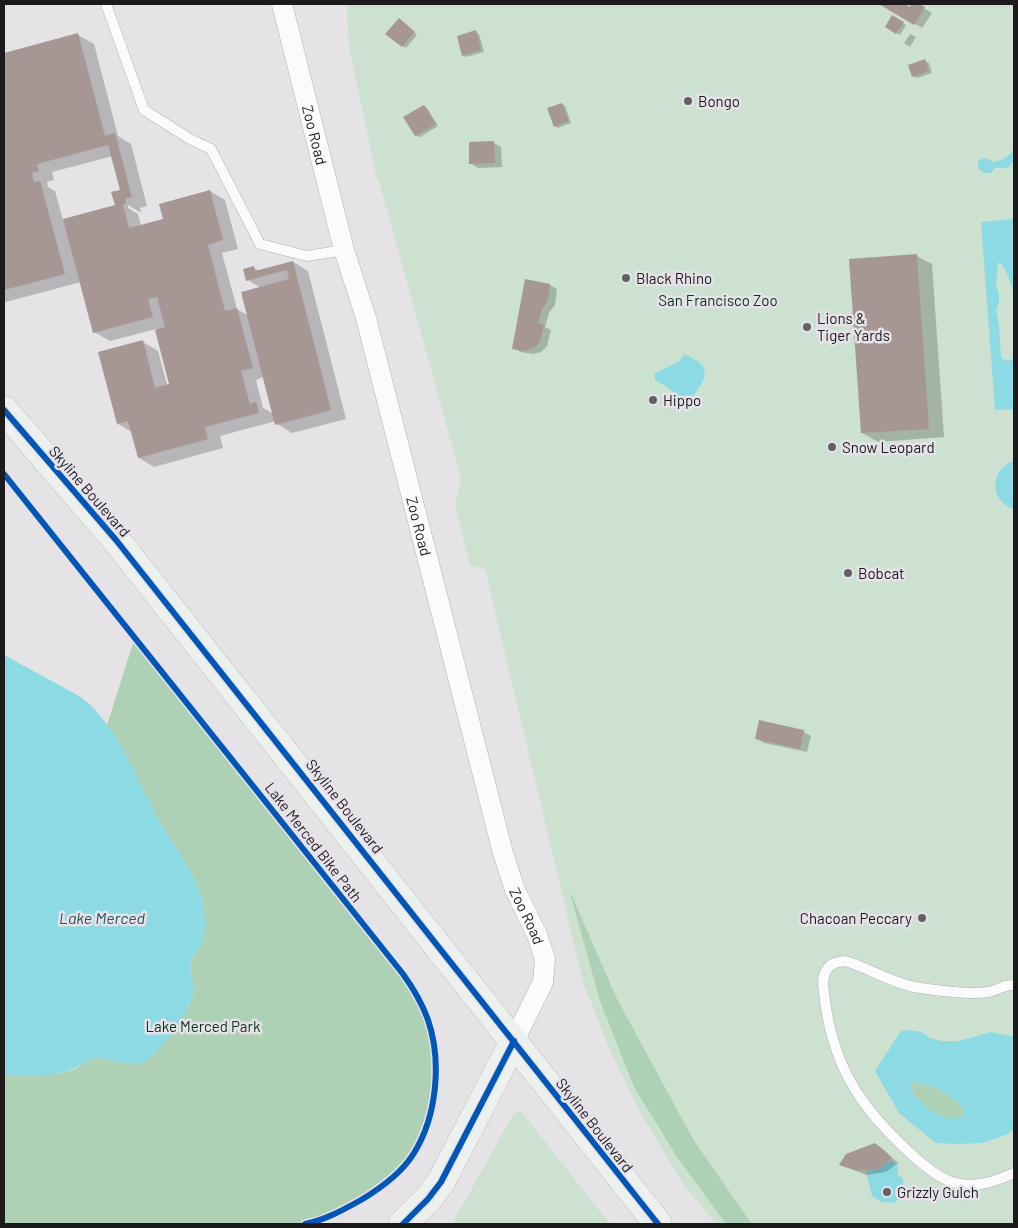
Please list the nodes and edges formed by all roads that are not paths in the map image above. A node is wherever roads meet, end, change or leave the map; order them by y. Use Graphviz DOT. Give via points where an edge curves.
graph roads {
  1 [pos="106,4"];
  2 [pos="282,4"];
  3 [pos="344,250"];
  4 [pos="4,410"];
  5 [pos="1014,985"];
  6 [pos="514,1041"];
  7 [pos="1014,1173"];
  8 [pos="403,1224"];
  9 [pos="658,1224"];
  1 -- 3 [label="lane" via="144,110 211,149 260,244 307,256"];
  2 -- 3 [label="street, Zoo Road"];
  3 -- 6 [label="street, Zoo Road" via="366,318 505,862 538,935 545,959 543,982"];
  4 -- 6 [label="main road, Skyline Boulevard" via="116,540"];
  5 -- 7 [label="lane" via="992,991 932,990 897,982 845,961 830,965 823,980 828,1022 841,1063 862,1100 892,1136 938,1176 950,1182 977,1185"];
  6 -- 8 [label="main road" via="441,1182"];
  6 -- 9 [label="main road, Skyline Boulevard"];
}
